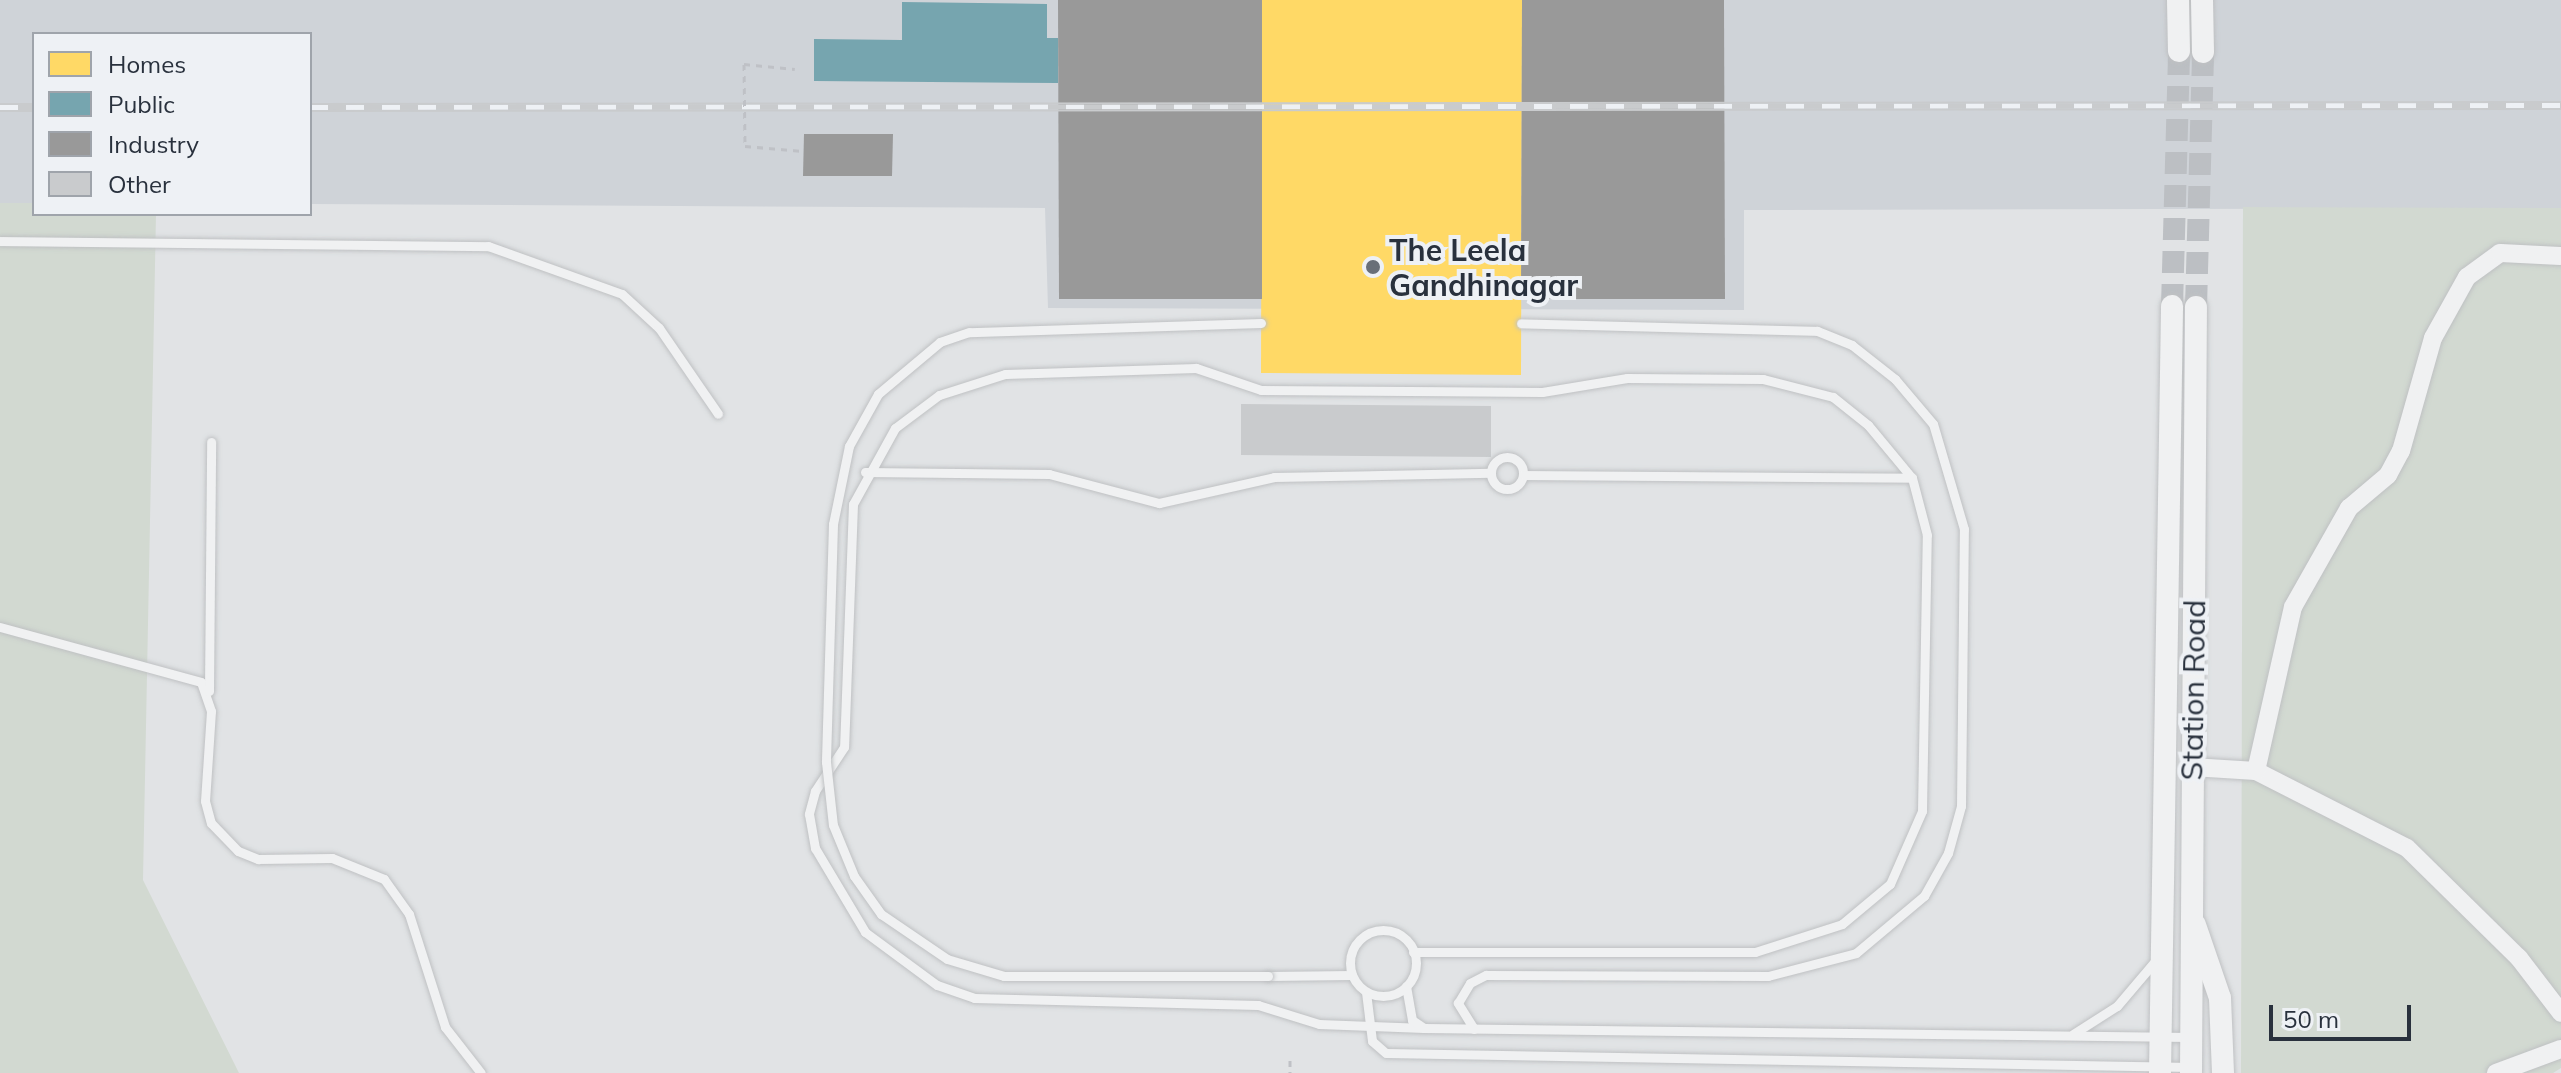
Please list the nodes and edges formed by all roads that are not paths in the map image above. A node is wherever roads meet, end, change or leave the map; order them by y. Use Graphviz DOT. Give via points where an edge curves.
graph roads {
  1 [pos="2178,0"];
  2 [pos="2202,0"];
  3 [pos="2179,51"];
  4 [pos="2203,52"];
  5 [pos="0,241"];
  6 [pos="2561,256"];
  7 [pos="2172,306"];
  8 [pos="2196,307"];
  9 [pos="1261,323"];
  10 [pos="1521,323"];
  11 [pos="718,414"];
  12 [pos="211,442"];
  13 [pos="865,472"];
  14 [pos="1491,473"];
  15 [pos="1524,475"];
  16 [pos="1912,478"];
  17 [pos="0,627"];
  18 [pos="209,692"];
  19 [pos="2192,767"];
  20 [pos="2256,771"];
  21 [pos="2191,913"];
  22 [pos="2162,950"];
  23 [pos="1413,952"];
  24 [pos="1352,975"];
  25 [pos="1406,986"];
  26 [pos="1366,992"];
  27 [pos="2561,1013"];
  28 [pos="1369,1027"];
  29 [pos="1424,1028"];
  30 [pos="1474,1029"];
  31 [pos="2070,1036"];
  32 [pos="2160,1037"];
  33 [pos="2190,1037"];
  34 [pos="2561,1049"];
  35 [pos="2077,1069"];
  36 [pos="2160,1070"];
  37 [pos="2191,1070"];
  38 [pos="481,1073"];
  39 [pos="2223,1073"];
  40 [pos="2496,1073"];
  1 -- 3 [label="street"];
  2 -- 4 [label="street"];
  5 -- 11 [label="lane" via="488,246 622,294 659,328"];
  6 -- 20 [label="street" via="2500,253 2467,277 2433,338 2401,451 2388,475 2349,508 2293,607"];
  7 -- 22 [label="street"];
  8 -- 19 [label="street, Station Road"];
  9 -- 24 [label="lane, bridge" via="969,332 940,342 878,394 849,446 833,524 826,762 833,825 854,876 881,914 947,959 1004,976"];
  10 -- 30 [label="lane" via="1817,331 1852,345 1895,379 1942,445 1964,529 1961,806 1948,853 1913,911 1835,962 1768,976 1478,978 1460,995 1461,1015"];
  12 -- 18 [label="lane"];
  13 -- 14 [label="lane" via="1049,474 1159,503 1274,477"];
  13 -- 16 [label="lane" via="895,428 969,383 1024,371 1196,368 1261,390 1542,392 1627,378 1793,382 1845,406"];
  13 -- 28 [label="lane" via="846,550 844,747 815,791 809,814 815,848 865,932 914,971 974,998 1258,1005 1319,1024"];
  14 -- 15 [label="lane" via="1504,489"];
  14 -- 15 [label="lane" via="1508,457"];
  15 -- 16 [label="lane"];
  16 -- 23 [label="lane" via="1927,535 1922,811 1905,861 1868,906 1814,938 1755,952"];
  17 -- 18 [label="lane" via="190,673"];
  18 -- 38 [label="lane" via="205,801 211,823 238,851 258,859 332,858 384,879 409,914 445,1027"];
  19 -- 20 [label="street"];
  19 -- 21 [label="street, Station Road"];
  20 -- 27 [label="street" via="2407,848 2519,958"];
  21 -- 33 [label="street, Station Road"];
  21 -- 39 [label="street" via="2220,998"];
  22 -- 31 [label="lane" via="2117,1006"];
  22 -- 32 [label="street"];
  23 -- 24 [label="lane" via="1394,933 1373,932 1351,954"];
  23 -- 25 [label="lane"];
  24 -- 26 [label="lane"];
  25 -- 26 [label="lane" via="1387,996"];
  25 -- 29 [label="lane" via="1412,1020"];
  26 -- 28 [label="lane"];
  28 -- 29 [label="lane"];
  28 -- 35 [label="lane" via="1386,1053"];
  29 -- 30 [label="lane"];
  30 -- 31 [label="lane"];
  31 -- 32 [label="lane"];
  32 -- 33 [label="lane"];
  32 -- 36 [label="street"];
  33 -- 37 [label="street, Station Road"];
  34 -- 40 [label="street"];
  35 -- 36 [label="lane"];
  36 -- 37 [label="lane"];
}
